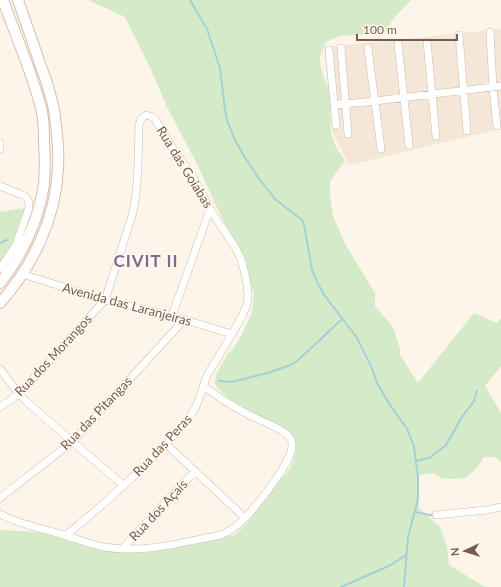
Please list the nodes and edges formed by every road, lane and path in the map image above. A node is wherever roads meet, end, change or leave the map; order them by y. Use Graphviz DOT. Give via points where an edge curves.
graph roads {
  1 [pos="3,0"];
  2 [pos="18,0"];
  3 [pos="490,32"];
  4 [pos="459,35"];
  5 [pos="427,42"];
  6 [pos="398,44"];
  7 [pos="341,48"];
  8 [pos="368,48"];
  9 [pos="329,50"];
  10 [pos="501,86"];
  11 [pos="493,88"];
  12 [pos="463,91"];
  13 [pos="433,94"];
  14 [pos="404,98"];
  15 [pos="375,101"];
  16 [pos="345,104"];
  17 [pos="334,105"];
  18 [pos="336,125"];
  19 [pos="497,126"];
  20 [pos="467,131"];
  21 [pos="348,134"];
  22 [pos="436,136"];
  23 [pos="0,143"];
  24 [pos="409,145"];
  25 [pos="0,149"];
  26 [pos="381,149"];
  27 [pos="0,186"];
  28 [pos="210,209"];
  29 [pos="0,269"];
  30 [pos="22,274"];
  31 [pos="0,283"];
  32 [pos="105,300"];
  33 [pos="0,303"];
  34 [pos="172,316"];
  35 [pos="184,320"];
  36 [pos="232,334"];
  37 [pos="0,369"];
  38 [pos="203,386"];
  39 [pos="19,394"];
  40 [pos="0,407"];
  41 [pos="72,442"];
  42 [pos="166,444"];
  43 [pos="195,471"];
  44 [pos="124,486"];
  45 [pos="0,498"];
  46 [pos="501,507"];
  47 [pos="0,514"];
  48 [pos="436,515"];
  49 [pos="245,518"];
  50 [pos="66,535"];
  51 [pos="122,549"];
  1 -- 31 [label="main road" via="42,113 45,167 41,197 31,230 19,255"];
  2 -- 30 [label="main road" via="52,99 58,160 56,191 48,220 36,251"];
  3 -- 11 [label="street"];
  4 -- 12 [label="street"];
  5 -- 13 [label="street"];
  6 -- 14 [label="street"];
  7 -- 16 [label="street"];
  8 -- 15 [label="street"];
  9 -- 17 [label="street"];
  10 -- 11 [label="street"];
  11 -- 12 [label="street"];
  11 -- 19 [label="street"];
  12 -- 13 [label="street"];
  12 -- 20 [label="street"];
  13 -- 14 [label="street"];
  13 -- 22 [label="street"];
  14 -- 15 [label="street"];
  14 -- 24 [label="street"];
  15 -- 16 [label="street"];
  15 -- 26 [label="street"];
  16 -- 17 [label="street"];
  16 -- 21 [label="street"];
  17 -- 18 [label="street"];
  23 -- 25 [label="street"];
  27 -- 29 [label="street" via="25,196 29,203 16,245"];
  28 -- 32 [label="street, Rua das Goiabas" via="155,119 148,115 142,117 139,126 135,205"];
  28 -- 34 [label="street"];
  28 -- 36 [label="street, Rua das Goiabas" via="241,259 247,284 247,305"];
  30 -- 32 [label="street, Avenida das Laranjeiras"];
  30 -- 33 [label="main road"];
  32 -- 34 [label="street, Avenida das Laranjeiras"];
  32 -- 39 [label="street, Rua dos Morangos"];
  34 -- 35 [label="street, Avenida das Laranjeiras"];
  35 -- 36 [label="street, Avenida das Laranjeiras"];
  35 -- 41 [label="street, Rua das Pitangas"];
  36 -- 38 [label="street, Rua das Peras"];
  37 -- 39 [label="street"];
  38 -- 42 [label="street, Rua das Peras" via="194,411"];
  38 -- 49 [label="street" via="232,406 280,430 291,440 288,458 277,478"];
  39 -- 40 [label="street, Rua dos Morangos"];
  39 -- 41 [label="street"];
  41 -- 44 [label="street"];
  41 -- 45 [label="street, Rua das Pitangas"];
  42 -- 43 [label="street"];
  42 -- 44 [label="street, Rua das Peras"];
  43 -- 49 [label="street"];
  43 -- 51 [label="street, Rua dos Açaís"];
  44 -- 50 [label="street, Rua das Peras"];
  46 -- 48 [label="street"];
  47 -- 50 [label="street" via="21,523"];
  49 -- 51 [label="street" via="221,535 154,547"];
  50 -- 51 [label="street" via="92,544"];
}
